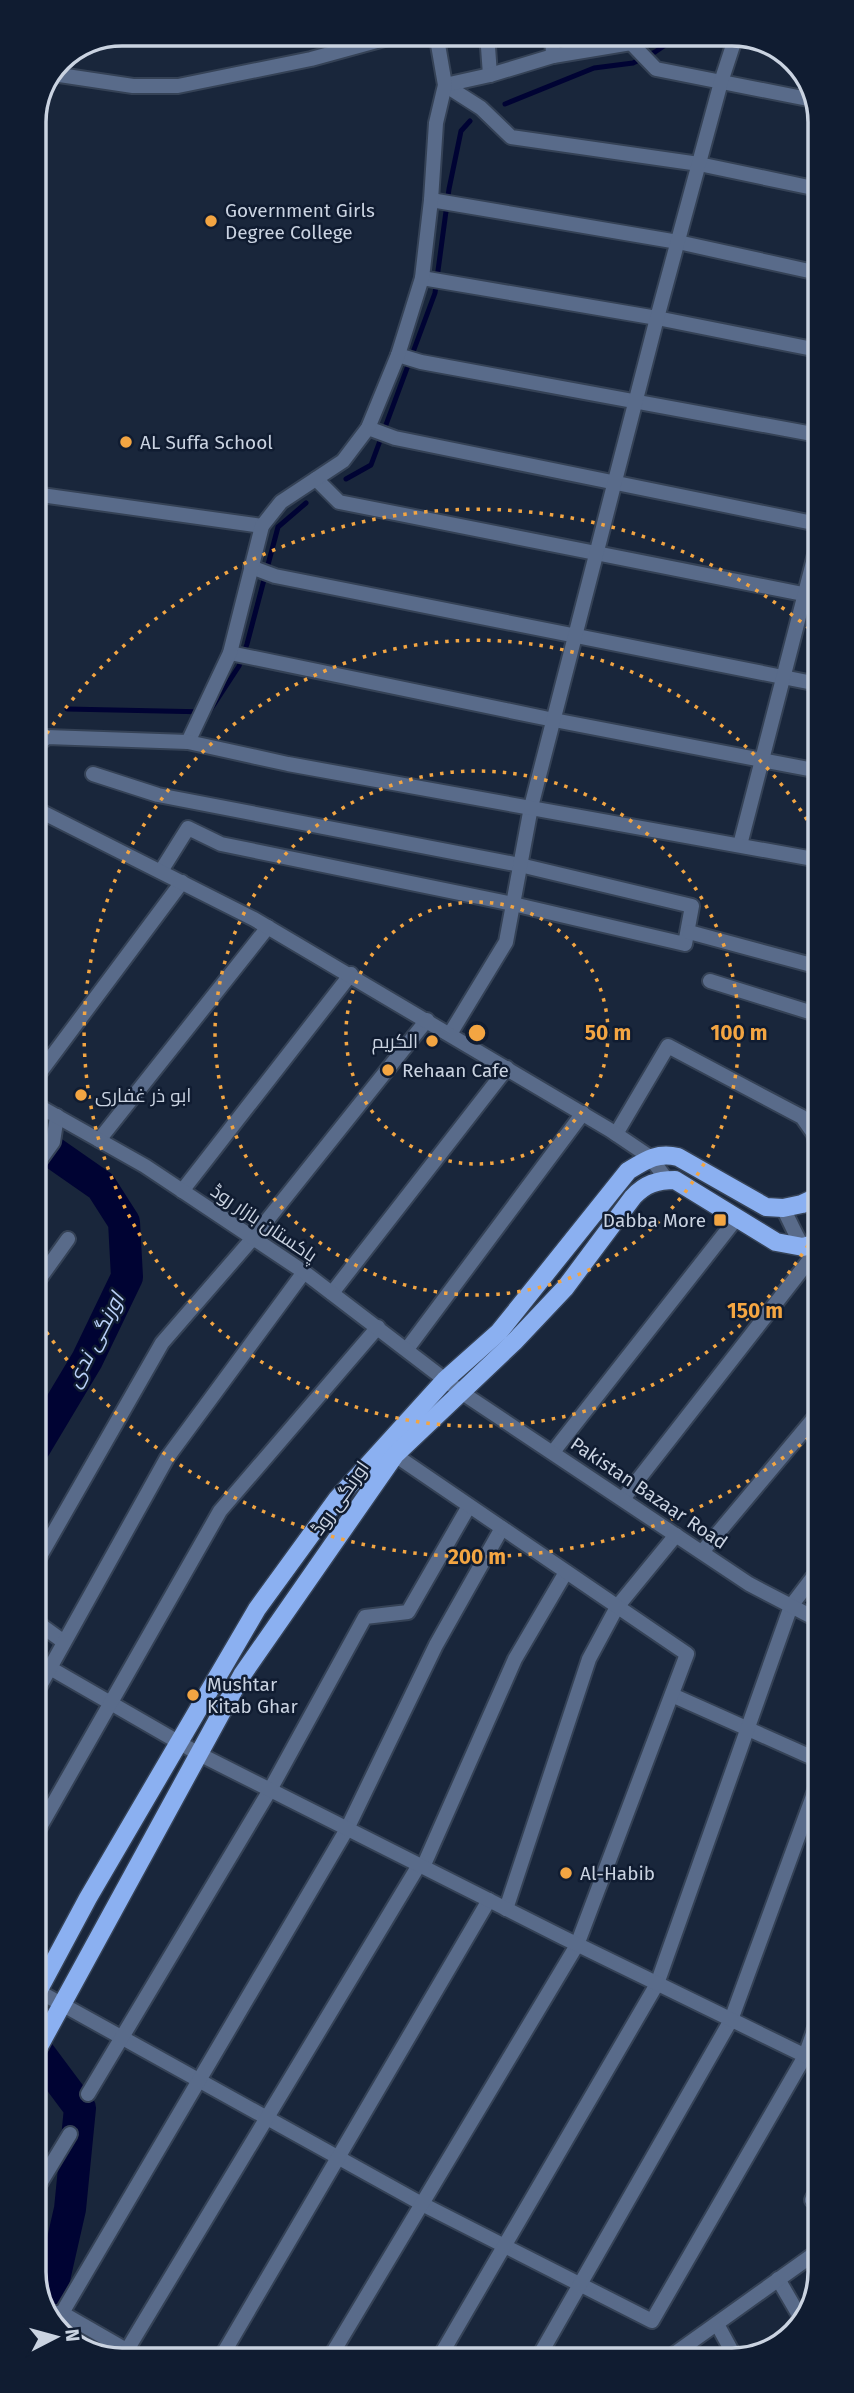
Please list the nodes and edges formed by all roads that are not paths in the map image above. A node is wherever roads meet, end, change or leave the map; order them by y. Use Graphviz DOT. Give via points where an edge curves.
graph roads {
  1 [pos="361,45"];
  2 [pos="438,46"];
  3 [pos="488,46"];
  4 [pos="553,46"];
  5 [pos="593,46"];
  6 [pos="630,46"];
  7 [pos="733,46"];
  8 [pos="635,48"];
  9 [pos="553,56"];
  10 [pos="61,75"];
  11 [pos="490,75"];
  12 [pos="721,82"];
  13 [pos="445,85"];
  14 [pos="805,99"];
  15 [pos="699,164"];
  16 [pos="808,187"];
  17 [pos="444,202"];
  18 [pos="678,243"];
  19 [pos="808,271"];
  20 [pos="427,279"];
  21 [pos="657,318"];
  22 [pos="808,348"];
  23 [pos="402,356"];
  24 [pos="636,401"];
  25 [pos="374,431"];
  26 [pos="808,434"];
  27 [pos="316,479"];
  28 [pos="615,483"];
  29 [pos="46,496"];
  30 [pos="808,522"];
  31 [pos="262,526"];
  32 [pos="597,553"];
  33 [pos="256,568"];
  34 [pos="808,595"];
  35 [pos="808,607"];
  36 [pos="576,636"];
  37 [pos="233,654"];
  38 [pos="783,677"];
  39 [pos="808,682"];
  40 [pos="554,720"];
  41 [pos="46,738"];
  42 [pos="188,742"];
  43 [pos="762,760"];
  44 [pos="808,769"];
  45 [pos="93,774"];
  46 [pos="531,807"];
  47 [pos="46,814"];
  48 [pos="740,845"];
  49 [pos="808,858"];
  50 [pos="520,865"];
  51 [pos="161,871"];
  52 [pos="182,882"];
  53 [pos="513,904"];
  54 [pos="268,927"];
  55 [pos="689,932"];
  56 [pos="808,964"];
  57 [pos="351,974"];
  58 [pos="710,981"];
  59 [pos="808,1011"];
  60 [pos="426,1020"];
  61 [pos="450,1034"];
  62 [pos="46,1065"];
  63 [pos="507,1068"];
  64 [pos="46,1110"];
  65 [pos="583,1114"];
  66 [pos="57,1116"];
  67 [pos="808,1126"];
  68 [pos="616,1134"];
  69 [pos="99,1140"];
  70 [pos="46,1152"];
  71 [pos="650,1157"];
  72 [pos="667,1180"];
  73 [pos="182,1191"];
  74 [pos="808,1201"];
  75 [pos="783,1208"];
  76 [pos="736,1219"];
  77 [pos="253,1238"];
  78 [pos="68,1239"];
  79 [pos="808,1246"];
  80 [pos="808,1252"];
  81 [pos="808,1259"];
  82 [pos="45,1270"];
  83 [pos="304,1272"];
  84 [pos="332,1293"];
  85 [pos="378,1327"];
  86 [pos="407,1349"];
  87 [pos="445,1380"];
  88 [pos="461,1392"];
  89 [pos="808,1425"];
  90 [pos="553,1452"];
  91 [pos="395,1455"];
  92 [pos="623,1499"];
  93 [pos="469,1506"];
  94 [pos="502,1528"];
  95 [pos="676,1535"];
  96 [pos="45,1547"];
  97 [pos="702,1552"];
  98 [pos="566,1572"];
  99 [pos="808,1583"];
  100 [pos="791,1606"];
  101 [pos="617,1607"];
  102 [pos="808,1615"];
  103 [pos="45,1628"];
  104 [pos="64,1642"];
  105 [pos="50,1668"];
  106 [pos="45,1676"];
  107 [pos="672,1695"];
  108 [pos="110,1704"];
  109 [pos="747,1729"];
  110 [pos="179,1744"];
  111 [pos="199,1754"];
  112 [pos="808,1756"];
  113 [pos="270,1790"];
  114 [pos="808,1810"];
  115 [pos="45,1818"];
  116 [pos="347,1829"];
  117 [pos="421,1866"];
  118 [pos="489,1900"];
  119 [pos="506,1909"];
  120 [pos="576,1945"];
  121 [pos="45,1978"];
  122 [pos="657,1984"];
  123 [pos="45,1997"];
  124 [pos="62,2006"];
  125 [pos="731,2020"];
  126 [pos="45,2034"];
  127 [pos="121,2038"];
  128 [pos="808,2048"];
  129 [pos="805,2056"];
  130 [pos="808,2057"];
  131 [pos="198,2081"];
  132 [pos="88,2094"];
  133 [pos="266,2118"];
  134 [pos="70,2134"];
  135 [pos="338,2158"];
  136 [pos="45,2175"];
  137 [pos="422,2204"];
  138 [pos="504,2246"];
  139 [pos="808,2258"];
  140 [pos="779,2279"];
  141 [pos="580,2285"];
  142 [pos="62,2302"];
  143 [pos="797,2311"];
  144 [pos="717,2324"];
  145 [pos="91,2335"];
  146 [pos="110,2346"];
  147 [pos="129,2347"];
  148 [pos="227,2347"];
  149 [pos="335,2347"];
  150 [pos="445,2348"];
  151 [pos="544,2348"];
  152 [pos="685,2348"];
  153 [pos="730,2348"];
  1 -- 10 [label="street" via="178,86 132,86"];
  2 -- 13 [label="street"];
  3 -- 11 [label="street"];
  4 -- 9 [label="street"];
  5 -- 9 [label="street"];
  6 -- 8 [label="street"];
  7 -- 12 [label="street"];
  8 -- 12 [label="street" via="656,69"];
  9 -- 11 [label="street"];
  11 -- 13 [label="street"];
  12 -- 14 [label="street"];
  12 -- 15 [label="street"];
  13 -- 15 [label="street" via="481,108 511,136"];
  13 -- 17 [label="street" via="436,123"];
  15 -- 16 [label="street"];
  15 -- 18 [label="street"];
  17 -- 18 [label="street"];
  17 -- 20 [label="street"];
  18 -- 19 [label="street"];
  18 -- 21 [label="street"];
  20 -- 21 [label="street"];
  20 -- 23 [label="street"];
  21 -- 22 [label="street"];
  21 -- 24 [label="street"];
  23 -- 24 [label="street"];
  23 -- 25 [label="street"];
  24 -- 26 [label="street"];
  24 -- 28 [label="street"];
  25 -- 27 [label="street"];
  25 -- 28 [label="street"];
  27 -- 31 [label="street" via="281,502"];
  27 -- 32 [label="street" via="340,502"];
  28 -- 30 [label="street"];
  28 -- 32 [label="street"];
  29 -- 31 [label="street"];
  31 -- 33 [label="street"];
  32 -- 34 [label="street"];
  32 -- 36 [label="street"];
  33 -- 36 [label="street" via="275,576"];
  33 -- 37 [label="street"];
  35 -- 38 [label="street"];
  36 -- 38 [label="street"];
  36 -- 40 [label="street"];
  37 -- 40 [label="street"];
  37 -- 42 [label="street"];
  38 -- 39 [label="street"];
  38 -- 43 [label="street"];
  40 -- 43 [label="street"];
  40 -- 46 [label="street"];
  41 -- 42 [label="street"];
  42 -- 46 [label="street"];
  43 -- 44 [label="street"];
  43 -- 48 [label="street"];
  45 -- 50 [label="street" via="158,795"];
  46 -- 48 [label="street"];
  46 -- 50 [label="street"];
  47 -- 51 [label="street"];
  48 -- 49 [label="street"];
  50 -- 53 [label="street"];
  50 -- 55 [label="street" via="692,906"];
  51 -- 52 [label="street"];
  51 -- 53 [label="street" via="188,828 221,844"];
  52 -- 54 [label="street"];
  52 -- 62 [label="street"];
  53 -- 55 [label="street" via="685,944"];
  53 -- 61 [label="street" via="506,942"];
  54 -- 57 [label="street"];
  54 -- 69 [label="street"];
  55 -- 56 [label="street"];
  57 -- 60 [label="street"];
  57 -- 73 [label="street"];
  58 -- 59 [label="street"];
  60 -- 61 [label="street"];
  60 -- 77 [label="street"];
  61 -- 63 [label="street"];
  63 -- 65 [label="street"];
  63 -- 84 [label="street"];
  64 -- 66 [label="street, پاکستان بازار روڈ"];
  65 -- 68 [label="street"];
  65 -- 86 [label="street"];
  66 -- 69 [label="street, پاکستان بازار روڈ"];
  66 -- 70 [label="street" via="53,1142"];
  67 -- 68 [label="street" via="802,1117 668,1046"];
  68 -- 71 [label="street"];
  69 -- 73 [label="street, پاکستان بازار روڈ"];
  71 -- 72 [label="street"];
  71 -- 75 [label="main road" via="678,1157 766,1207"];
  71 -- 87 [label="main road, اورنگی روڈ" via="628,1171 499,1332"];
  72 -- 76 [label="main road" via="675,1180"];
  72 -- 88 [label="main road, اورنگی روڈ" via="643,1186 633,1196 565,1288"];
  73 -- 77 [label="street, پاکستان بازار روڈ"];
  74 -- 75 [label="main road"];
  75 -- 79 [label="street"];
  76 -- 80 [label="main road" via="776,1242"];
  76 -- 90 [label="street"];
  77 -- 83 [label="street, پاکستان بازار روڈ"];
  77 -- 96 [label="street" via="162,1343"];
  78 -- 82 [label="street"];
  81 -- 92 [label="street"];
  83 -- 84 [label="street, پاکستان بازار روڈ"];
  83 -- 104 [label="street" via="167,1458"];
  84 -- 85 [label="street, پاکستان بازار روڈ"];
  85 -- 86 [label="street, پاکستان بازار روڈ"];
  85 -- 108 [label="street" via="220,1511"];
  86 -- 87 [label="street, پاکستان بازار روڈ"];
  87 -- 88 [label="street, پاکستان بازار روڈ"];
  87 -- 110 [label="main road, اورنگی روڈ" via="337,1499 257,1609"];
  88 -- 90 [label="street, Pakistan Bazaar Road"];
  88 -- 91 [label="main road, اورنگی روڈ"];
  89 -- 97 [label="street"];
  90 -- 92 [label="street, Pakistan Bazaar Road"];
  91 -- 93 [label="street"];
  91 -- 111 [label="main road, اورنگی روڈ" via="242,1675"];
  92 -- 95 [label="street, Pakistan Bazaar Road"];
  93 -- 94 [label="street"];
  93 -- 113 [label="street" via="408,1612 365,1617"];
  94 -- 98 [label="street"];
  94 -- 116 [label="street" via="436,1645"];
  95 -- 97 [label="street, Pakistan Bazaar Road"];
  95 -- 101 [label="street"];
  97 -- 100 [label="street, Pakistan Bazaar Road"];
  98 -- 101 [label="street"];
  98 -- 117 [label="street" via="515,1659"];
  99 -- 100 [label="street"];
  100 -- 102 [label="street, Pakistan Bazaar Road"];
  100 -- 109 [label="street"];
  101 -- 107 [label="street" via="687,1654"];
  101 -- 119 [label="street" via="589,1659"];
  103 -- 104 [label="street"];
  104 -- 105 [label="street"];
  105 -- 106 [label="street"];
  105 -- 108 [label="street"];
  107 -- 109 [label="street"];
  107 -- 120 [label="street"];
  108 -- 110 [label="street"];
  108 -- 115 [label="street"];
  109 -- 112 [label="street"];
  109 -- 122 [label="street"];
  110 -- 111 [label="street"];
  110 -- 121 [label="main road, اورنگی روڈ"];
  111 -- 113 [label="street"];
  111 -- 124 [label="main road, اورنگی روڈ"];
  113 -- 116 [label="street"];
  113 -- 127 [label="street"];
  114 -- 125 [label="street"];
  116 -- 117 [label="street"];
  116 -- 131 [label="street"];
  117 -- 118 [label="street"];
  117 -- 133 [label="street"];
  118 -- 119 [label="street"];
  118 -- 135 [label="street"];
  119 -- 120 [label="street"];
  120 -- 122 [label="street"];
  120 -- 137 [label="street"];
  122 -- 125 [label="street"];
  122 -- 138 [label="street"];
  123 -- 124 [label="street"];
  124 -- 126 [label="main road, اورنگی روڈ"];
  124 -- 127 [label="street"];
  125 -- 129 [label="street"];
  125 -- 141 [label="street"];
  127 -- 131 [label="street"];
  127 -- 132 [label="street"];
  128 -- 129 [label="street"];
  129 -- 130 [label="street"];
  129 -- 141 [label="street" via="652,2321"];
  131 -- 133 [label="street"];
  131 -- 142 [label="street"];
  133 -- 135 [label="street"];
  133 -- 147 [label="street"];
  134 -- 136 [label="street"];
  135 -- 137 [label="street"];
  135 -- 148 [label="street"];
  137 -- 138 [label="street"];
  137 -- 149 [label="street"];
  138 -- 141 [label="street"];
  138 -- 150 [label="street"];
  139 -- 140 [label="street"];
  140 -- 143 [label="street"];
  140 -- 144 [label="street"];
  141 -- 151 [label="street"];
  144 -- 152 [label="street"];
  144 -- 153 [label="street"];
  145 -- 146 [label="street"];
}
